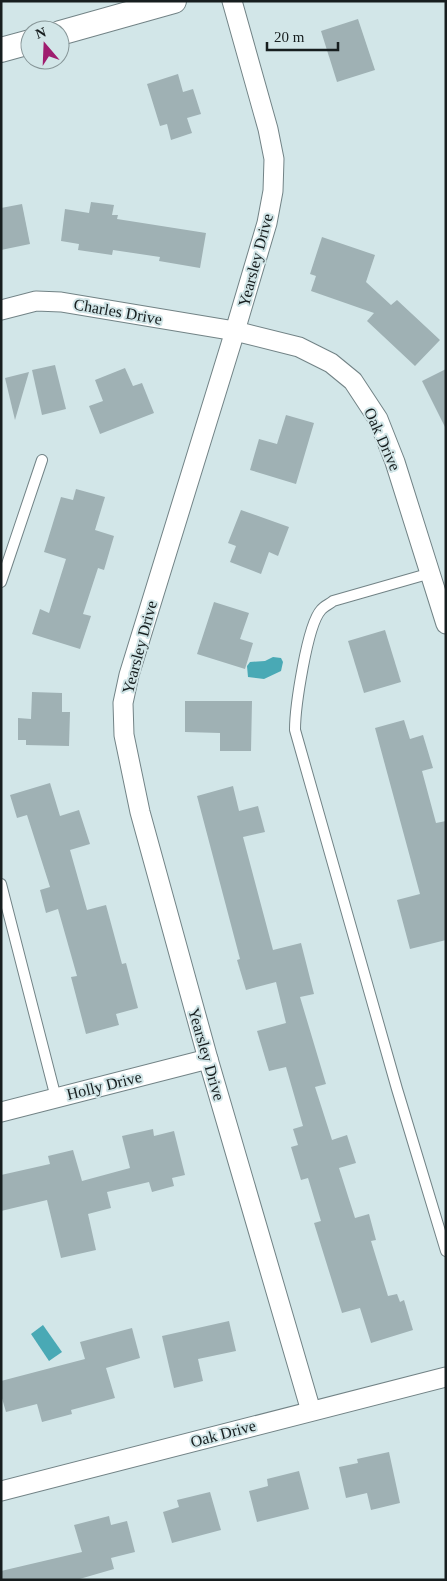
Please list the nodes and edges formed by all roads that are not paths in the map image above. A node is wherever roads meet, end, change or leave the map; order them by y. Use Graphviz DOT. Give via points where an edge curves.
graph roads {
  1 [pos="174,1"];
  2 [pos="232,1"];
  3 [pos="70,30"];
  4 [pos="20,45"];
  5 [pos="1,50"];
  6 [pos="1,310"];
  7 [pos="235,331"];
  8 [pos="42,460"];
  9 [pos="431,573"];
  10 [pos="1,582"];
  11 [pos="446,624"];
  12 [pos="1,884"];
  13 [pos="208,1059"];
  14 [pos="56,1098"];
  15 [pos="1,1112"];
  16 [pos="446,1251"];
  17 [pos="446,1377"];
  18 [pos="311,1411"];
  19 [pos="1,1491"];
  1 -- 3 [label="street"];
  2 -- 7 [label="street, Yearsley Drive" via="274,159 267,223"];
  4 -- 5 [label="street"];
  6 -- 7 [label="street, Charles Drive" via="36,301 61,302"];
  7 -- 9 [label="street, Oak Drive" via="299,347 332,363 353,381 378,419 392,453"];
  7 -- 13 [label="street, Yearsley Drive" via="123,703 124,735 135,794"];
  8 -- 10 [label="lane"];
  9 -- 11 [label="street, Oak Drive"];
  9 -- 16 [label="lane" via="334,601 321,610 313,624 295,720 299,750"];
  12 -- 14 [label="lane"];
  13 -- 14 [label="street, Holly Drive"];
  13 -- 18 [label="street, Yearsley Drive"];
  14 -- 15 [label="street, Holly Drive"];
  17 -- 18 [label="street, Oak Drive"];
  18 -- 19 [label="street, Oak Drive"];
}
